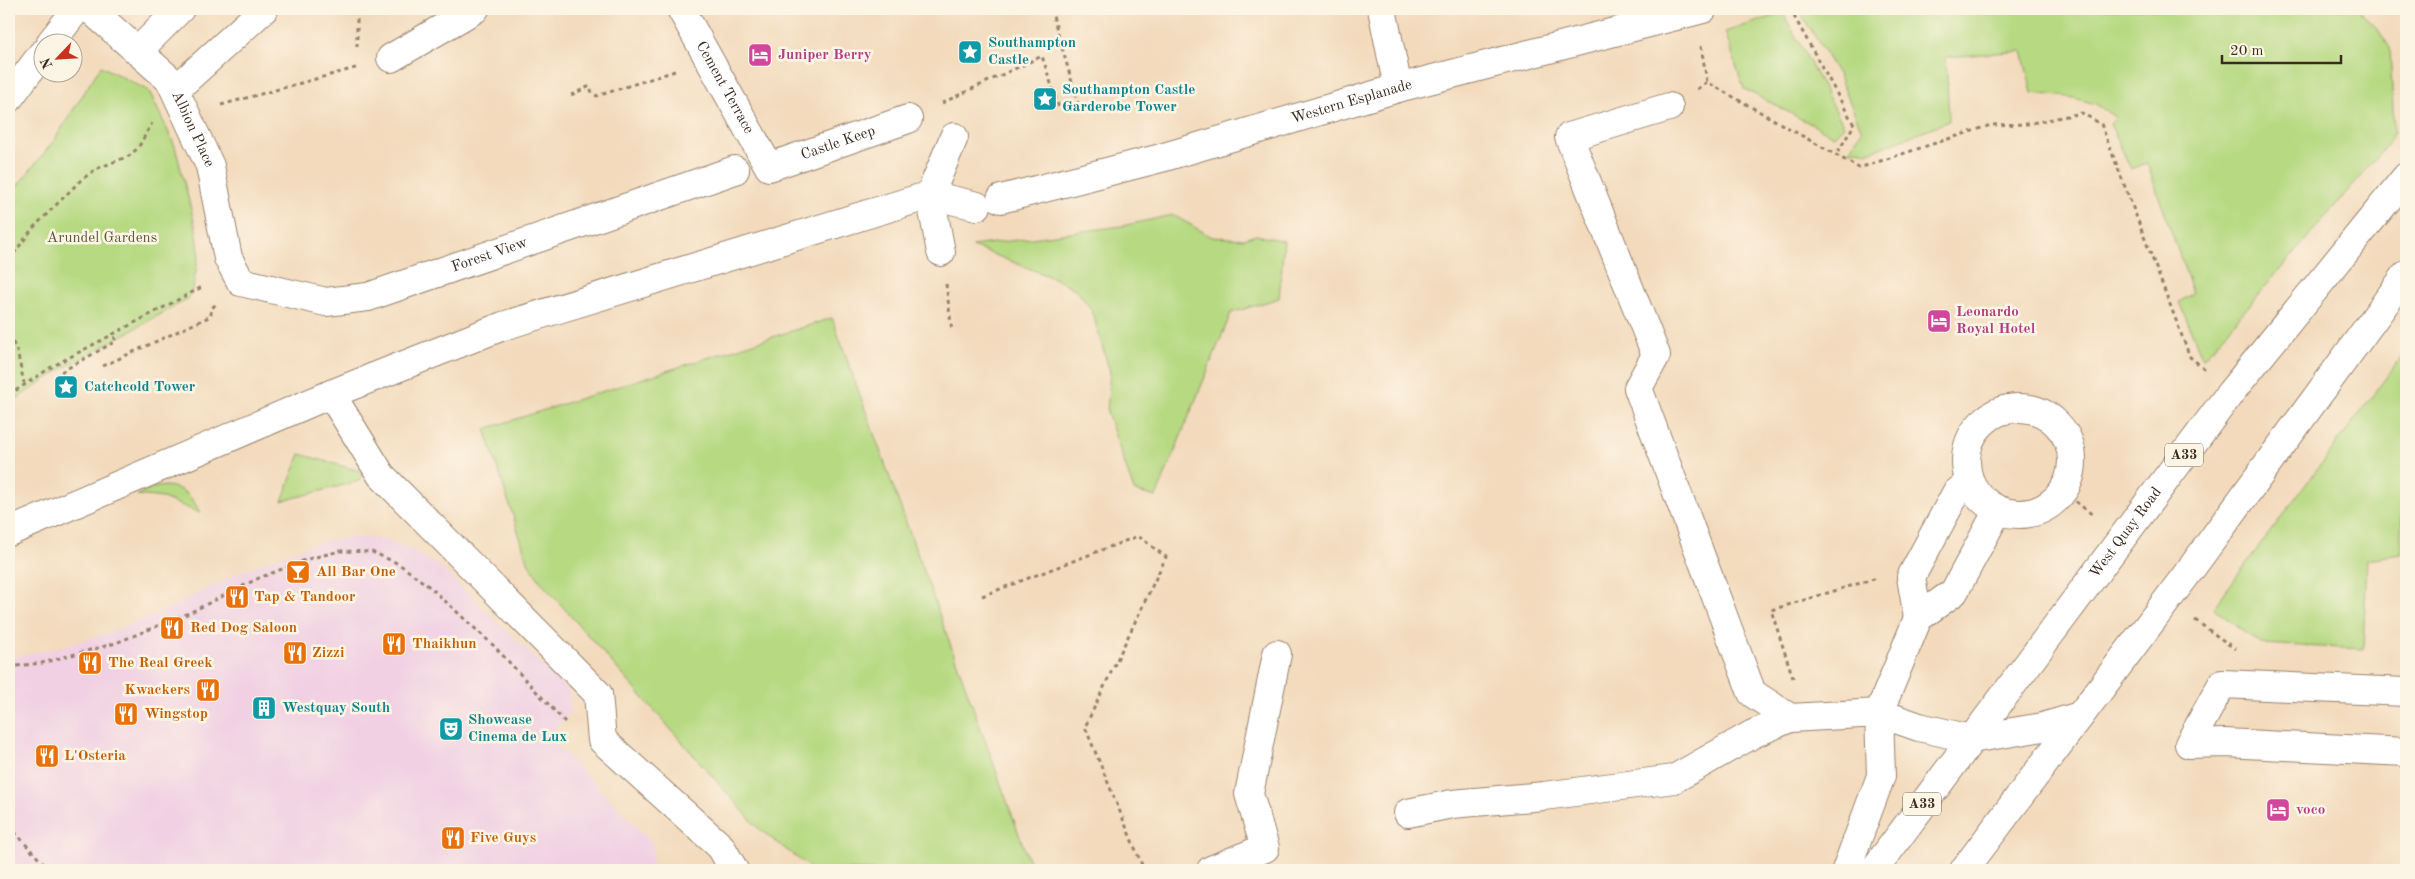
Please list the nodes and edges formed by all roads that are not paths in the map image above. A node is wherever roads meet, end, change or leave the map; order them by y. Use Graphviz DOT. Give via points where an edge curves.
graph roads {
  1 [pos="77,9"];
  2 [pos="90,9"];
  3 [pos="180,9"];
  4 [pos="264,9"];
  5 [pos="474,9"];
  6 [pos="681,9"];
  7 [pos="1382,9"];
  8 [pos="1699,10"];
  9 [pos="60,32"];
  10 [pos="138,51"];
  11 [pos="391,58"];
  12 [pos="32,67"];
  13 [pos="1398,88"];
  14 [pos="9,98"];
  15 [pos="180,102"];
  16 [pos="1669,108"];
  17 [pos="908,119"];
  18 [pos="954,137"];
  19 [pos="769,168"];
  20 [pos="735,170"];
  21 [pos="2406,177"];
  22 [pos="930,195"];
  23 [pos="941,252"];
  24 [pos="2406,276"];
  25 [pos="240,282"];
  26 [pos="331,394"];
  27 [pos="1970,482"];
  28 [pos="1998,510"];
  29 [pos="9,532"];
  30 [pos="1918,618"];
  31 [pos="1277,654"];
  32 [pos="2406,692"];
  33 [pos="1879,712"];
  34 [pos="2080,716"];
  35 [pos="1790,718"];
  36 [pos="1971,739"];
  37 [pos="2406,752"];
  38 [pos="1408,813"];
  39 [pos="734,870"];
  40 [pos="1211,870"];
  41 [pos="1846,870"];
  42 [pos="1874,870"];
  43 [pos="1964,870"];
  1 -- 9 [label="main road"];
  2 -- 10 [label="main road, Albion Place"];
  3 -- 10 [label="main road"];
  4 -- 15 [label="main road"];
  5 -- 11 [label="main road"];
  6 -- 19 [label="main road, Cement Terrace"];
  7 -- 13 [label="main road"];
  8 -- 13 [label="main road, Western Esplanade"];
  10 -- 15 [label="main road, Albion Place" via="170,80"];
  12 -- 14 [label="main road"];
  13 -- 22 [label="main road, Western Esplanade" via="1161,158 989,202"];
  15 -- 25 [label="main road, Albion Place" via="210,166 228,258"];
  16 -- 35 [label="main road" via="1569,137 1656,355 1638,388 1752,693"];
  17 -- 19 [label="main road, Castle Keep"];
  18 -- 22 [label="main road"];
  20 -- 25 [label="main road, Forest View" via="368,297 326,302"];
  21 -- 36 [label="main road, West Quay Road / A33" via="2231,392"];
  22 -- 23 [label="main road"];
  22 -- 26 [label="main road" via="503,326"];
  24 -- 34 [label="main road"];
  26 -- 29 [label="main road"];
  26 -- 39 [label="main road" via="381,475 598,694 602,740 721,847"];
  27 -- 28 [label="main road" via="1986,503"];
  27 -- 28 [label="main road" via="1966,464 1968,446 1977,429 1990,417 2006,410 2025,408 2042,413 2058,424 2068,439 2072,457 2071,476 2062,492 2053,503 2026,514"];
  27 -- 30 [label="main road" via="1956,493 1911,577"];
  28 -- 30 [label="main road" via="1954,592"];
  30 -- 33 [label="main road"];
  31 -- 40 [label="main road" via="1249,794 1265,848"];
  32 -- 37 [label="main road" via="2222,684 2188,744"];
  33 -- 35 [label="main road"];
  33 -- 36 [label="main road" via="1919,727"];
  33 -- 41 [label="main road" via="1881,776"];
  34 -- 36 [label="main road" via="2043,727"];
  34 -- 43 [label="main road"];
  35 -- 38 [label="main road" via="1753,734 1674,779 1452,804"];
  36 -- 42 [label="main road, West Quay Road / A33"];
}
